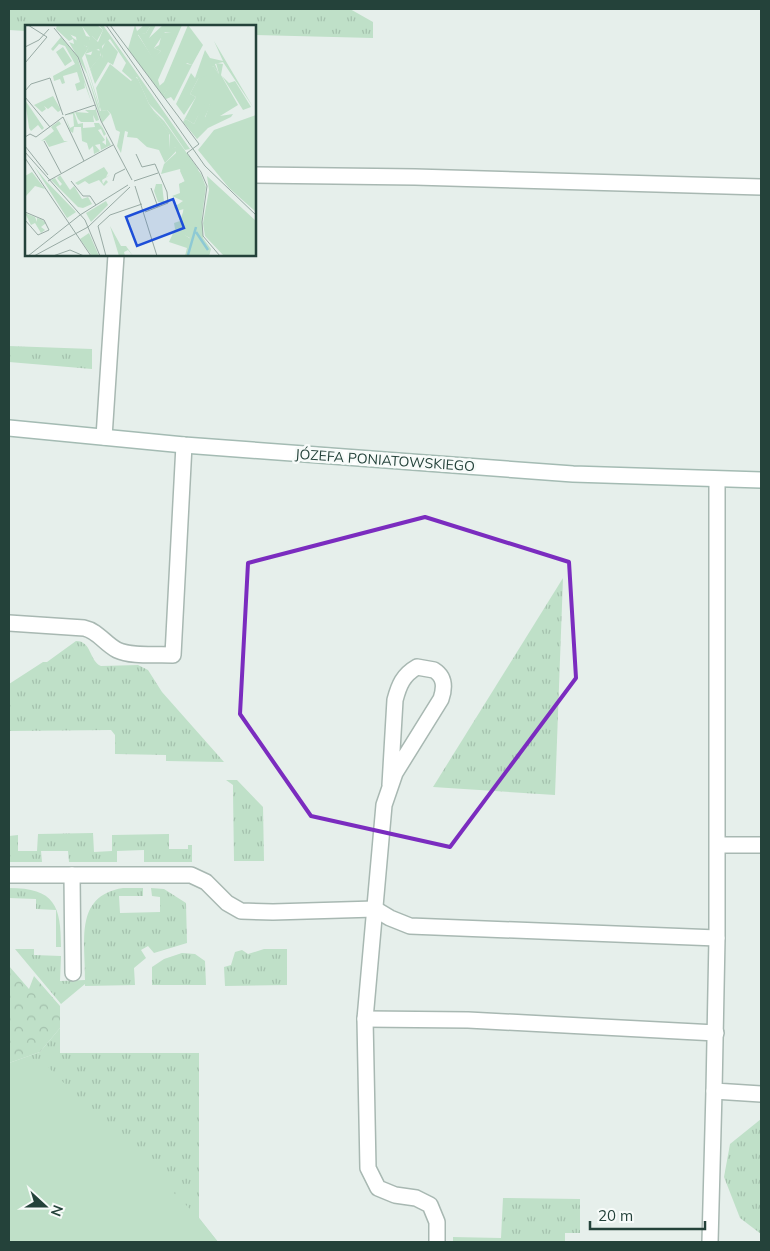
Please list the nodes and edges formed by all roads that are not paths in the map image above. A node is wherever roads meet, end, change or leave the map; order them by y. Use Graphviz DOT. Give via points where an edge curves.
graph roads {
  1 [pos="256,175"];
  2 [pos="761,187"];
  3 [pos="116,256"];
  4 [pos="9,428"];
  5 [pos="104,437"];
  6 [pos="184,445"];
  7 [pos="717,480"];
  8 [pos="761,480"];
  9 [pos="9,622"];
  10 [pos="390,785"];
  11 [pos="718,845"];
  12 [pos="761,845"];
  13 [pos="9,875"];
  14 [pos="72,875"];
  15 [pos="375,909"];
  16 [pos="717,938"];
  17 [pos="73,973"];
  18 [pos="366,1019"];
  19 [pos="716,1033"];
  20 [pos="714,1091"];
  21 [pos="761,1094"];
  22 [pos="437,1242"];
  23 [pos="710,1242"];
  1 -- 2 [label="street"];
  3 -- 5 [label="street"];
  4 -- 5 [label="street, JÓZEFA PONIATOWSKIEGO"];
  5 -- 6 [label="street, JÓZEFA PONIATOWSKIEGO"];
  6 -- 7 [label="street, JÓZEFA PONIATOWSKIEGO" via="573,474"];
  6 -- 9 [label="street" via="173,654 124,652 114,648 93,630 84,628"];
  7 -- 8 [label="street, JÓZEFA PONIATOWSKIEGO"];
  7 -- 11 [label="street"];
  10 -- 10 [label="street" via="442,698 444,681 434,670 417,668 398,686"];
  10 -- 15 [label="street" via="381,822"];
  11 -- 12 [label="street"];
  11 -- 16 [label="street"];
  13 -- 14 [label="street"];
  14 -- 15 [label="street" via="191,875 206,882 233,908 247,912"];
  14 -- 17 [label="street"];
  15 -- 16 [label="street" via="410,926"];
  15 -- 18 [label="street"];
  16 -- 19 [label="street"];
  18 -- 19 [label="street" via="468,1020"];
  18 -- 22 [label="street" via="368,1168 378,1188 430,1205 437,1222"];
  19 -- 20 [label="street"];
  20 -- 21 [label="street"];
  20 -- 23 [label="street"];
}
